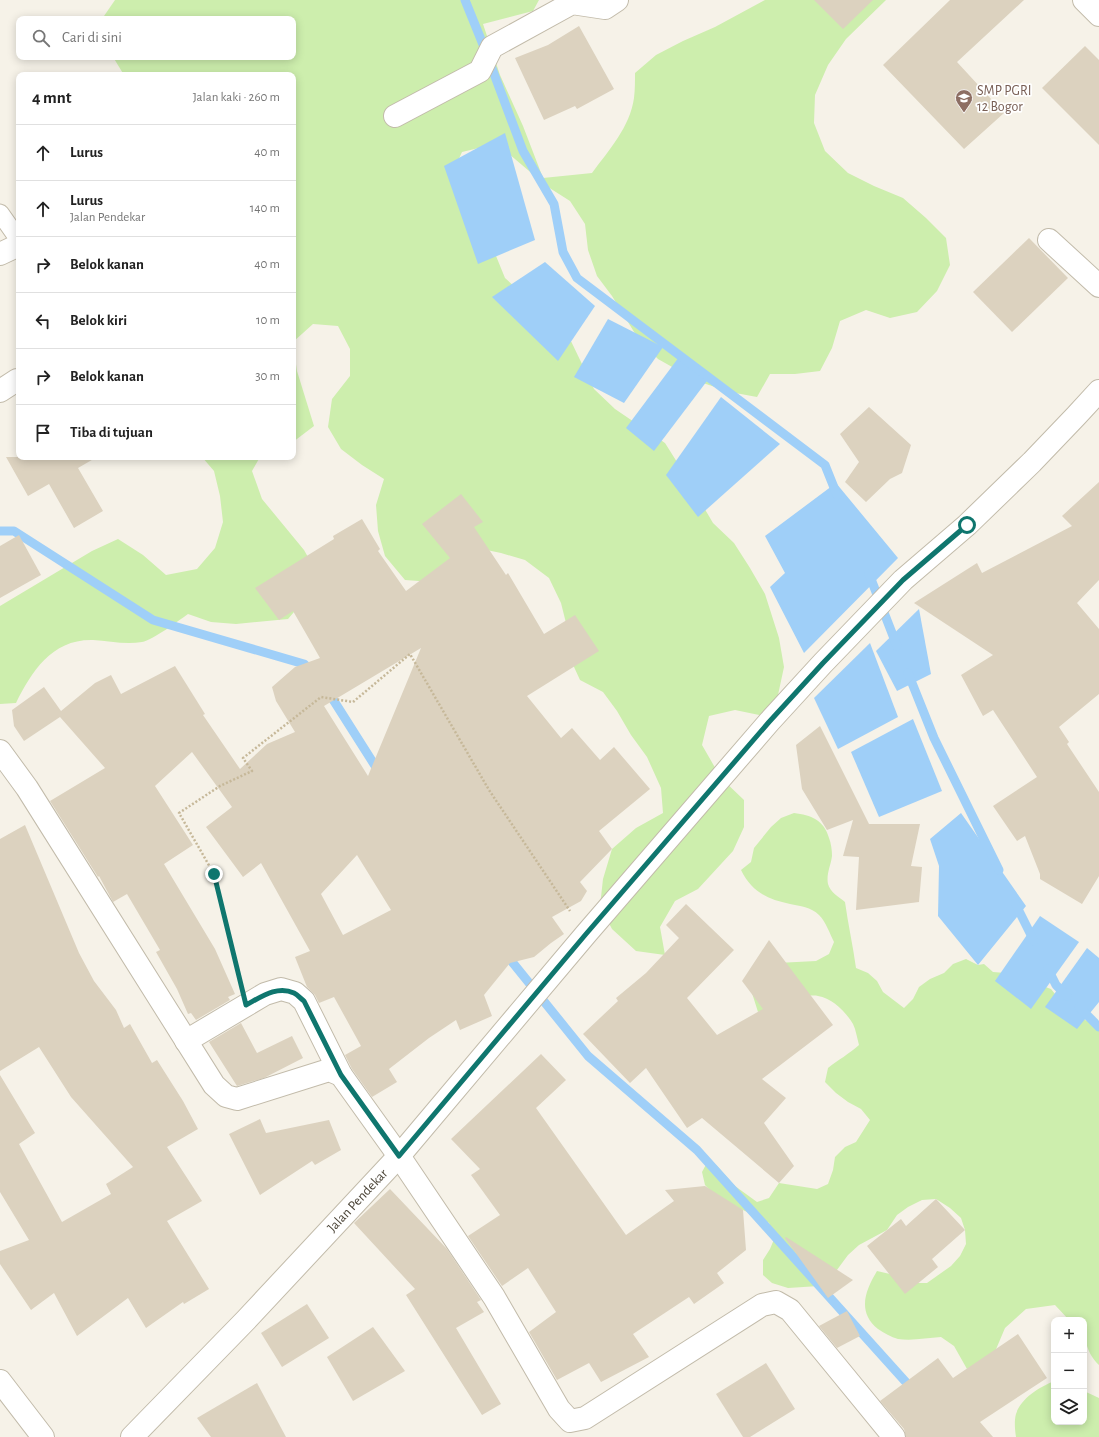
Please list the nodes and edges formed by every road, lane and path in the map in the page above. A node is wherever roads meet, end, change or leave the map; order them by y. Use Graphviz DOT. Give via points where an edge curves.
graph roads {
  1 [pos="617,0"];
  2 [pos="1084,0"];
  3 [pos="1099,15"];
  4 [pos="395,116"];
  5 [pos="0,213"];
  6 [pos="16,236"];
  7 [pos="1049,240"];
  8 [pos="16,246"];
  9 [pos="0,254"];
  10 [pos="1099,286"];
  11 [pos="1099,391"];
  12 [pos="0,751"];
  13 [pos="586,934"];
  14 [pos="246,1005"];
  15 [pos="186,1041"];
  16 [pos="341,1075"];
  17 [pos="399,1156"];
  18 [pos="0,1381"];
  19 [pos="43,1437"];
  20 [pos="132,1437"];
  21 [pos="894,1437"];
  1 -- 4 [label="street" via="605,8 572,3 492,47 480,71"];
  2 -- 3 [label="street"];
  5 -- 6 [label="lane"];
  7 -- 10 [label="street"];
  8 -- 9 [label="street"];
  11 -- 13 [label="street, Jalan Pendekar" via="1032,462 972,520 903,580 823,663"];
  12 -- 15 [label="street" via="28,788"];
  13 -- 14 [label="path" via="489,790 410,654 353,702 321,697 243,758 252,771 220,786 179,814 214,874"];
  13 -- 17 [label="street, Jalan Pendekar"];
  14 -- 15 [label="street"];
  14 -- 16 [label="street" via="265,994 281,989 295,993 304,1001"];
  15 -- 16 [label="street" via="214,1085 226,1096 237,1099 329,1070"];
  16 -- 17 [label="street"];
  17 -- 20 [label="street, Jalan Pendekar" via="246,1320"];
  17 -- 21 [label="street" via="494,1297 559,1409 570,1421 585,1418 762,1305 776,1302 790,1310"];
  18 -- 19 [label="street"];
}
